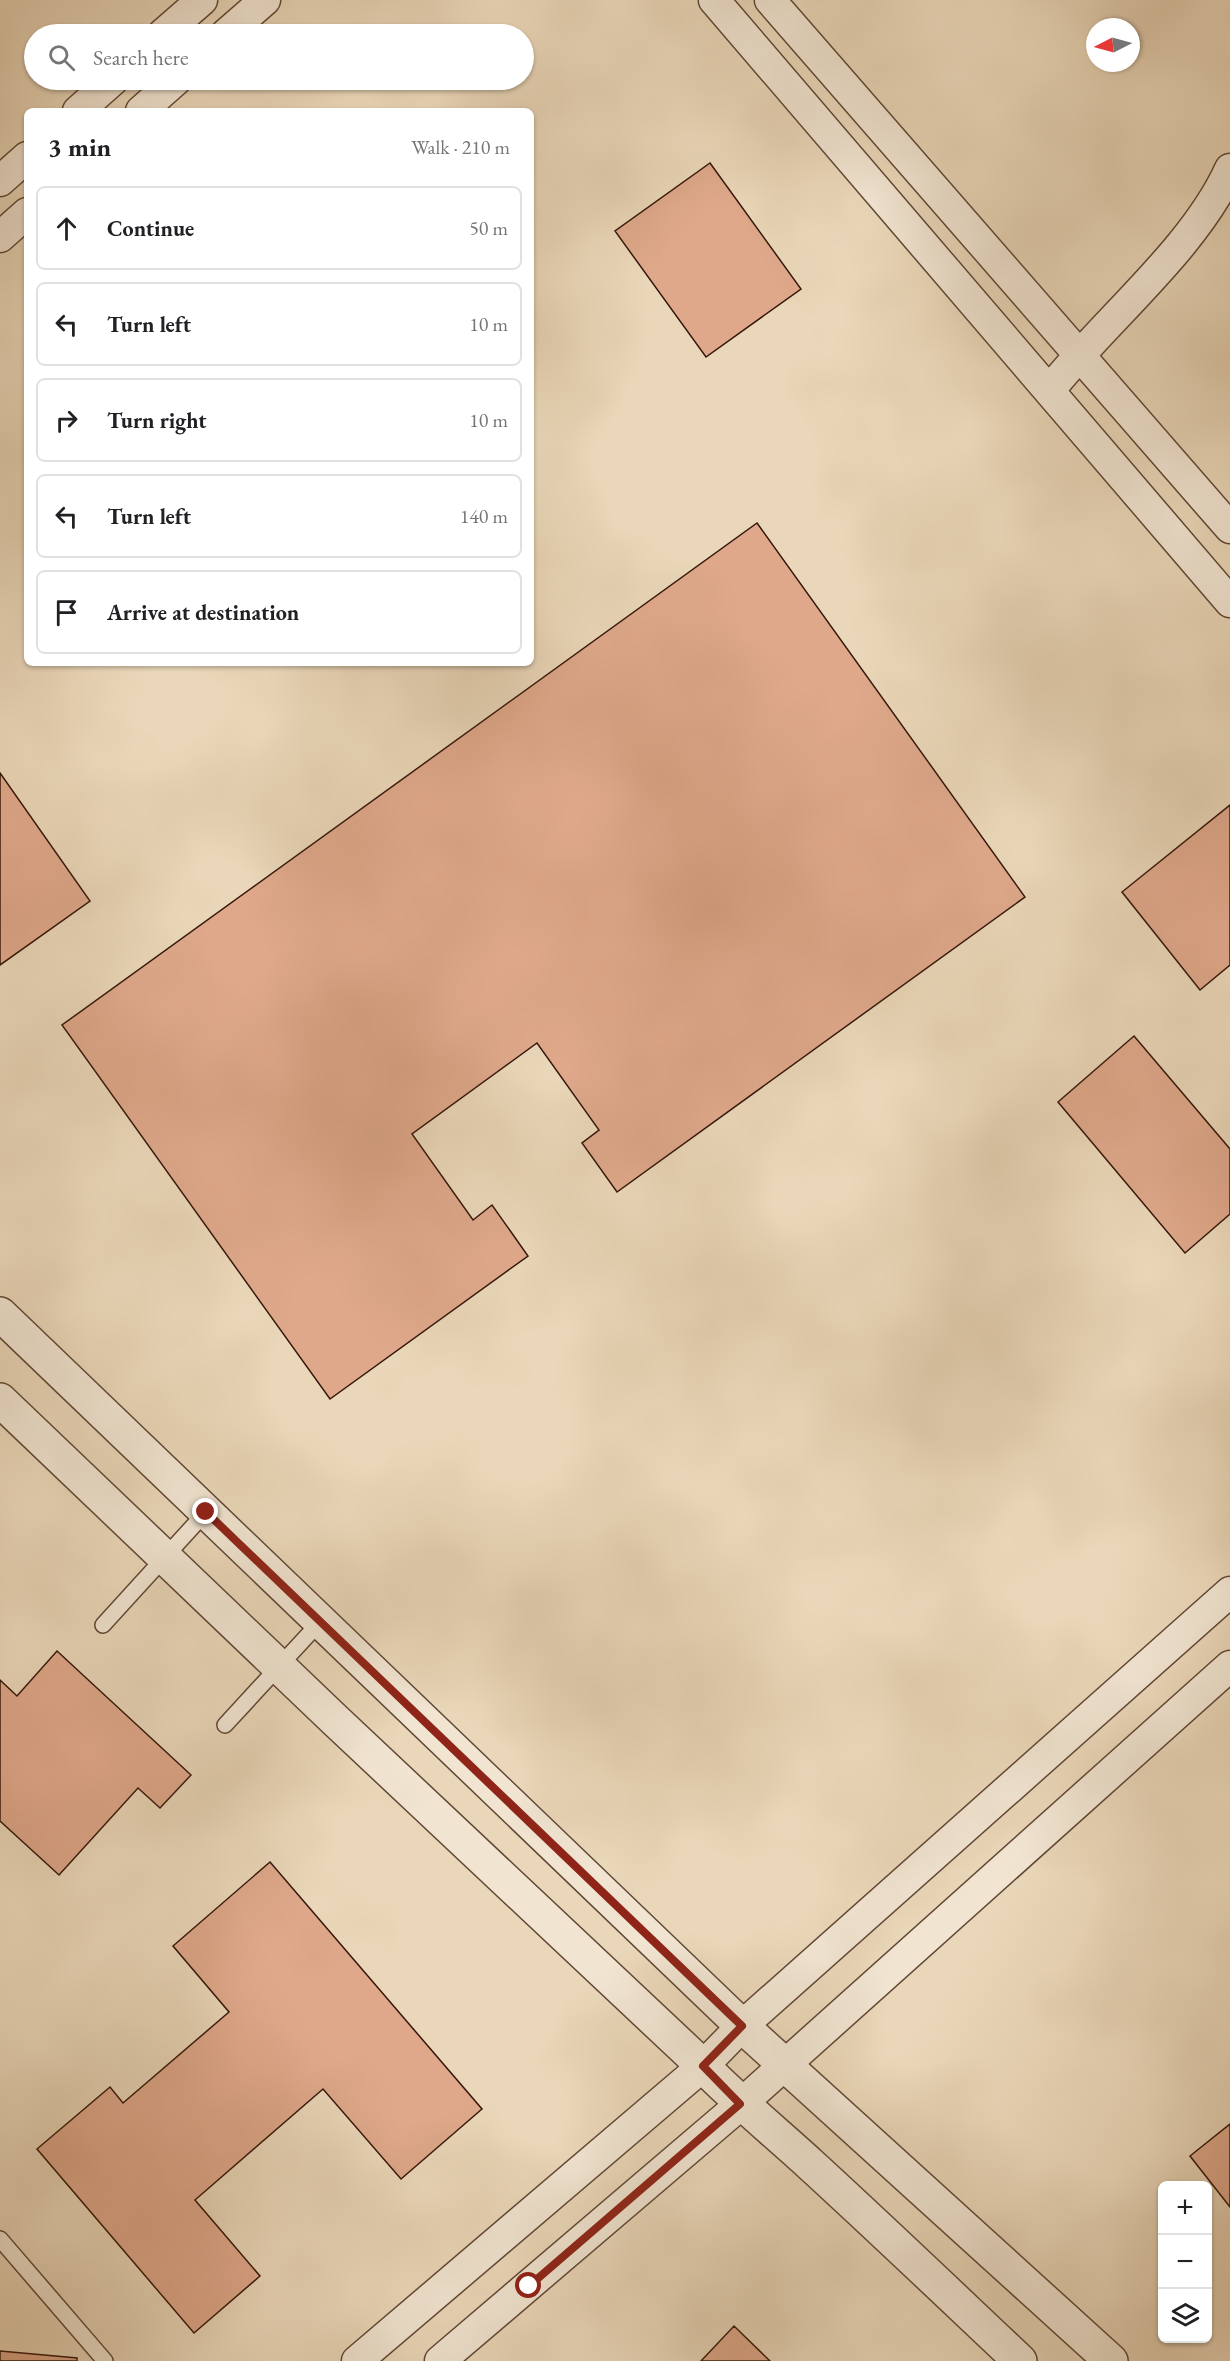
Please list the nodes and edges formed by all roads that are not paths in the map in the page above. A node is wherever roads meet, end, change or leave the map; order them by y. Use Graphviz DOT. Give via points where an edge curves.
graph roads {
  1 [pos="202,0"];
  2 [pos="265,0"];
  3 [pos="714,0"];
  4 [pos="770,0"];
  5 [pos="175,24"];
  6 [pos="237,24"];
  7 [pos="102,90"];
  8 [pos="165,90"];
  9 [pos="81,108"];
  10 [pos="144,108"];
  11 [pos="24,160"];
  12 [pos="1230,169"];
  13 [pos="0,181"];
  14 [pos="24,216"];
  15 [pos="0,237"];
  16 [pos="1078,354"];
  17 [pos="1049,391"];
  18 [pos="1230,528"];
  19 [pos="1230,602"];
  20 [pos="0,1314"];
  21 [pos="0,1400"];
  22 [pos="206,1512"];
  23 [pos="165,1558"];
  24 [pos="1230,1592"];
  25 [pos="320,1622"];
  26 [pos="103,1625"];
  27 [pos="279,1666"];
  28 [pos="1230,1666"];
  29 [pos="225,1725"];
  30 [pos="742,2026"];
  31 [pos="784,2064"];
  32 [pos="703,2066"];
  33 [pos="740,2104"];
  34 [pos="0,2239"];
  35 [pos="105,2361"];
  36 [pos="357,2361"];
  37 [pos="440,2361"];
  38 [pos="1020,2361"];
  39 [pos="1111,2361"];
  1 -- 5 [label="street"];
  2 -- 6 [label="street"];
  3 -- 17 [label="street"];
  4 -- 16 [label="street"];
  7 -- 9 [label="street"];
  8 -- 10 [label="street"];
  11 -- 13 [label="street"];
  12 -- 16 [label="street" via="1220,191 1164,263"];
  14 -- 15 [label="street"];
  16 -- 17 [label="street"];
  16 -- 18 [label="street"];
  17 -- 19 [label="street"];
  20 -- 22 [label="street"];
  21 -- 23 [label="street"];
  22 -- 23 [label="lane"];
  22 -- 25 [label="street"];
  23 -- 26 [label="lane"];
  23 -- 27 [label="street"];
  24 -- 30 [label="street"];
  25 -- 27 [label="lane"];
  25 -- 30 [label="street"];
  27 -- 29 [label="lane"];
  27 -- 32 [label="street"];
  28 -- 31 [label="street"];
  30 -- 31 [label="street"];
  30 -- 32 [label="street"];
  31 -- 33 [label="street"];
  31 -- 39 [label="street"];
  32 -- 33 [label="street"];
  32 -- 36 [label="street"];
  33 -- 37 [label="street"];
  33 -- 38 [label="street" via="812,2165"];
  34 -- 35 [label="lane"];
}
